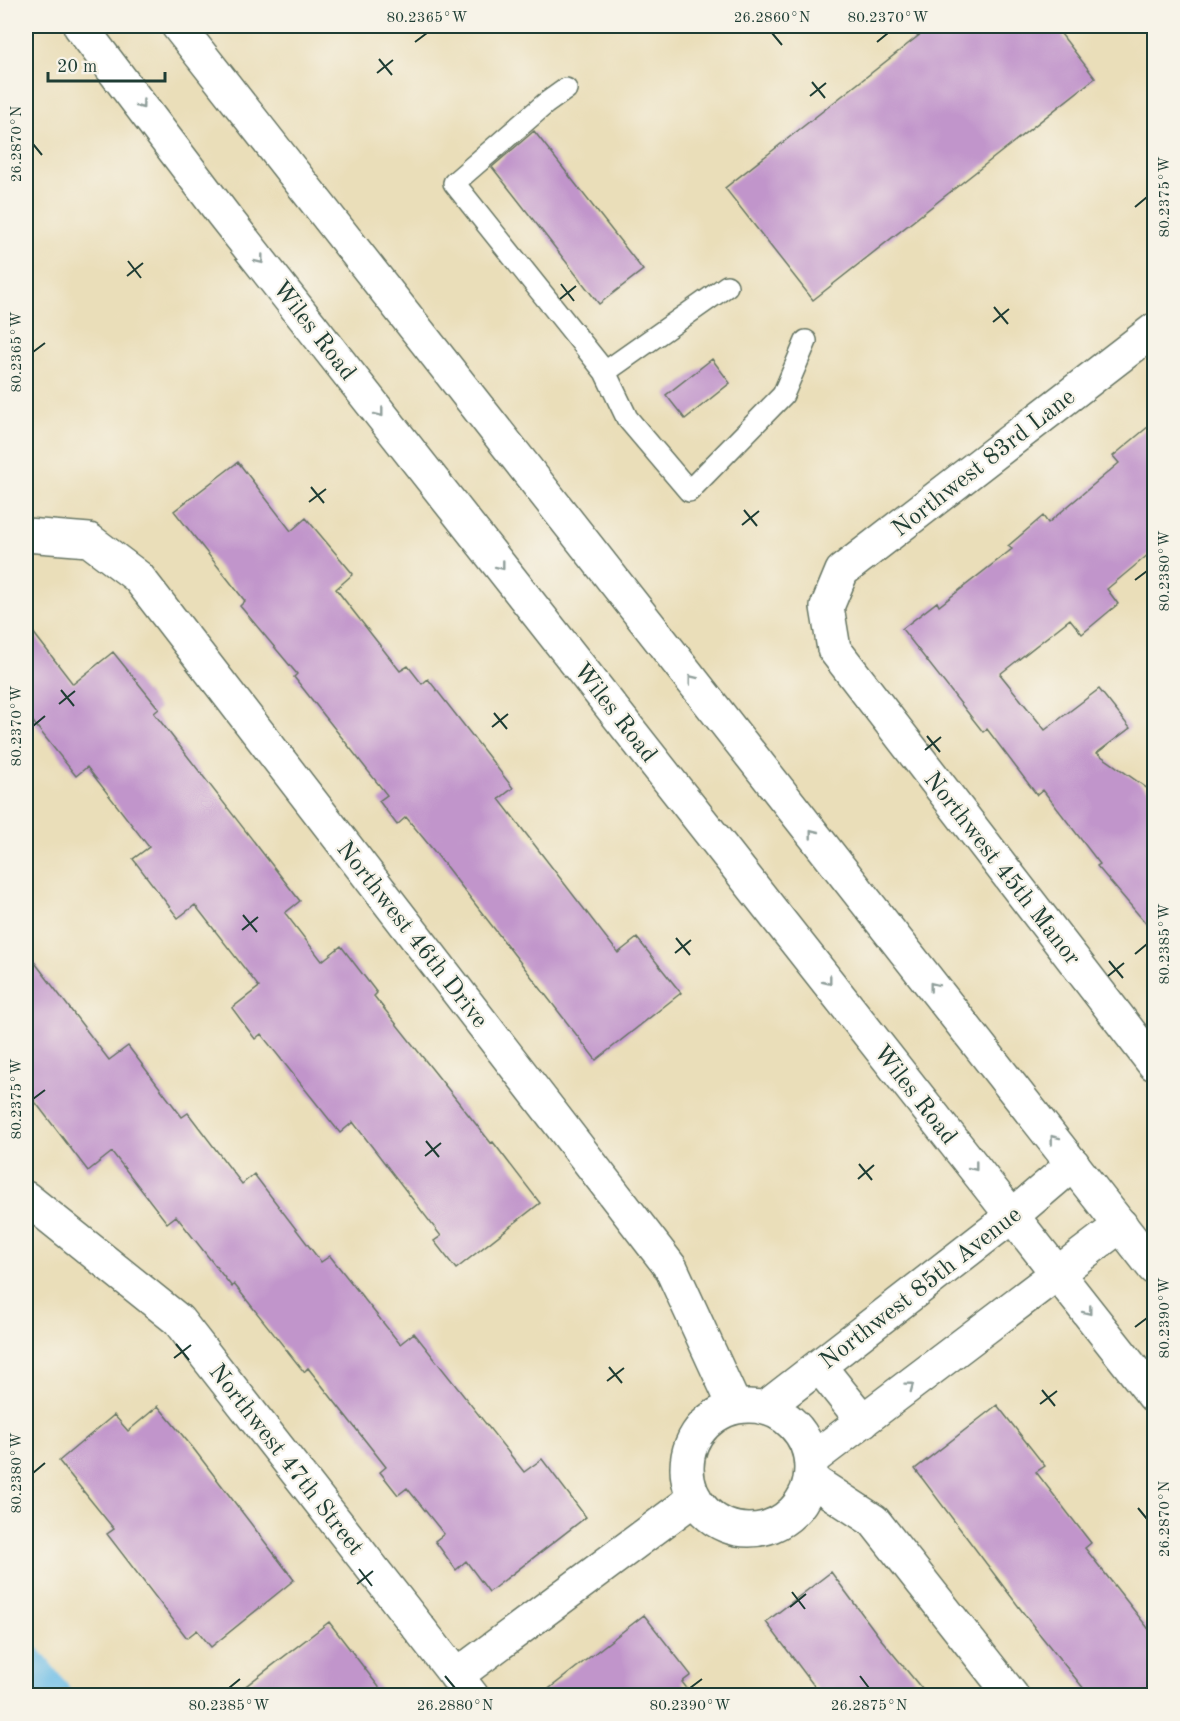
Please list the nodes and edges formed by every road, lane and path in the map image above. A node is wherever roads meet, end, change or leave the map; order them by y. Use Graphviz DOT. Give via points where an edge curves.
graph roads {
  1 [pos="80,26"];
  2 [pos="178,26"];
  3 [pos="566,89"];
  4 [pos="727,286"];
  5 [pos="1155,330"];
  6 [pos="806,341"];
  7 [pos="605,372"];
  8 [pos="26,535"];
  9 [pos="827,607"];
  10 [pos="1155,1064"];
  11 [pos="1073,1164"];
  12 [pos="26,1198"];
  13 [pos="1012,1216"];
  14 [pos="1121,1225"];
  15 [pos="1155,1268"];
  16 [pos="1059,1274"];
  17 [pos="819,1366"];
  18 [pos="1155,1396"];
  19 [pos="750,1407"];
  20 [pos="863,1421"];
  21 [pos="810,1470"];
  22 [pos="695,1498"];
  23 [pos="464,1686"];
  24 [pos="1012,1695"];
  1 -- 13 [label="street, Wiles Road, one-way" via="222,213"];
  11 -- 2 [label="street, one-way"];
  3 -- 7 [label="lane" via="454,183"];
  4 -- 7 [label="lane"];
  5 -- 9 [label="street, Northwest 83rd Lane" via="842,571"];
  6 -- 7 [label="lane" via="783,395 689,491 627,418"];
  8 -- 19 [label="street, Northwest 46th Drive" via="89,540 138,577 671,1268"];
  9 -- 10 [label="street, Northwest 45th Manor" via="834,650"];
  11 -- 13 [label="street, Northwest 85th Avenue"];
  11 -- 14 [label="street"];
  12 -- 23 [label="street, Northwest 47th Street" via="178,1320"];
  13 -- 16 [label="street, Wiles Road"];
  13 -- 17 [label="street, Northwest 85th Avenue"];
  14 -- 15 [label="street"];
  14 -- 16 [label="street"];
  16 -- 18 [label="street, Wiles Road, one-way"];
  20 -- 16 [label="street, one-way"];
  17 -- 19 [label="street, Northwest 85th Avenue"];
  17 -- 20 [label="street"];
  19 -- 21 [label="street" via="782,1415 796,1428 806,1443"];
  19 -- 22 [label="street" via="717,1414 692,1442 688,1480"];
  20 -- 21 [label="street"];
  21 -- 22 [label="street" via="804,1497 792,1512 759,1530 740,1530 722,1524 706,1513"];
  21 -- 24 [label="street" via="874,1521"];
  22 -- 23 [label="street"];
}
